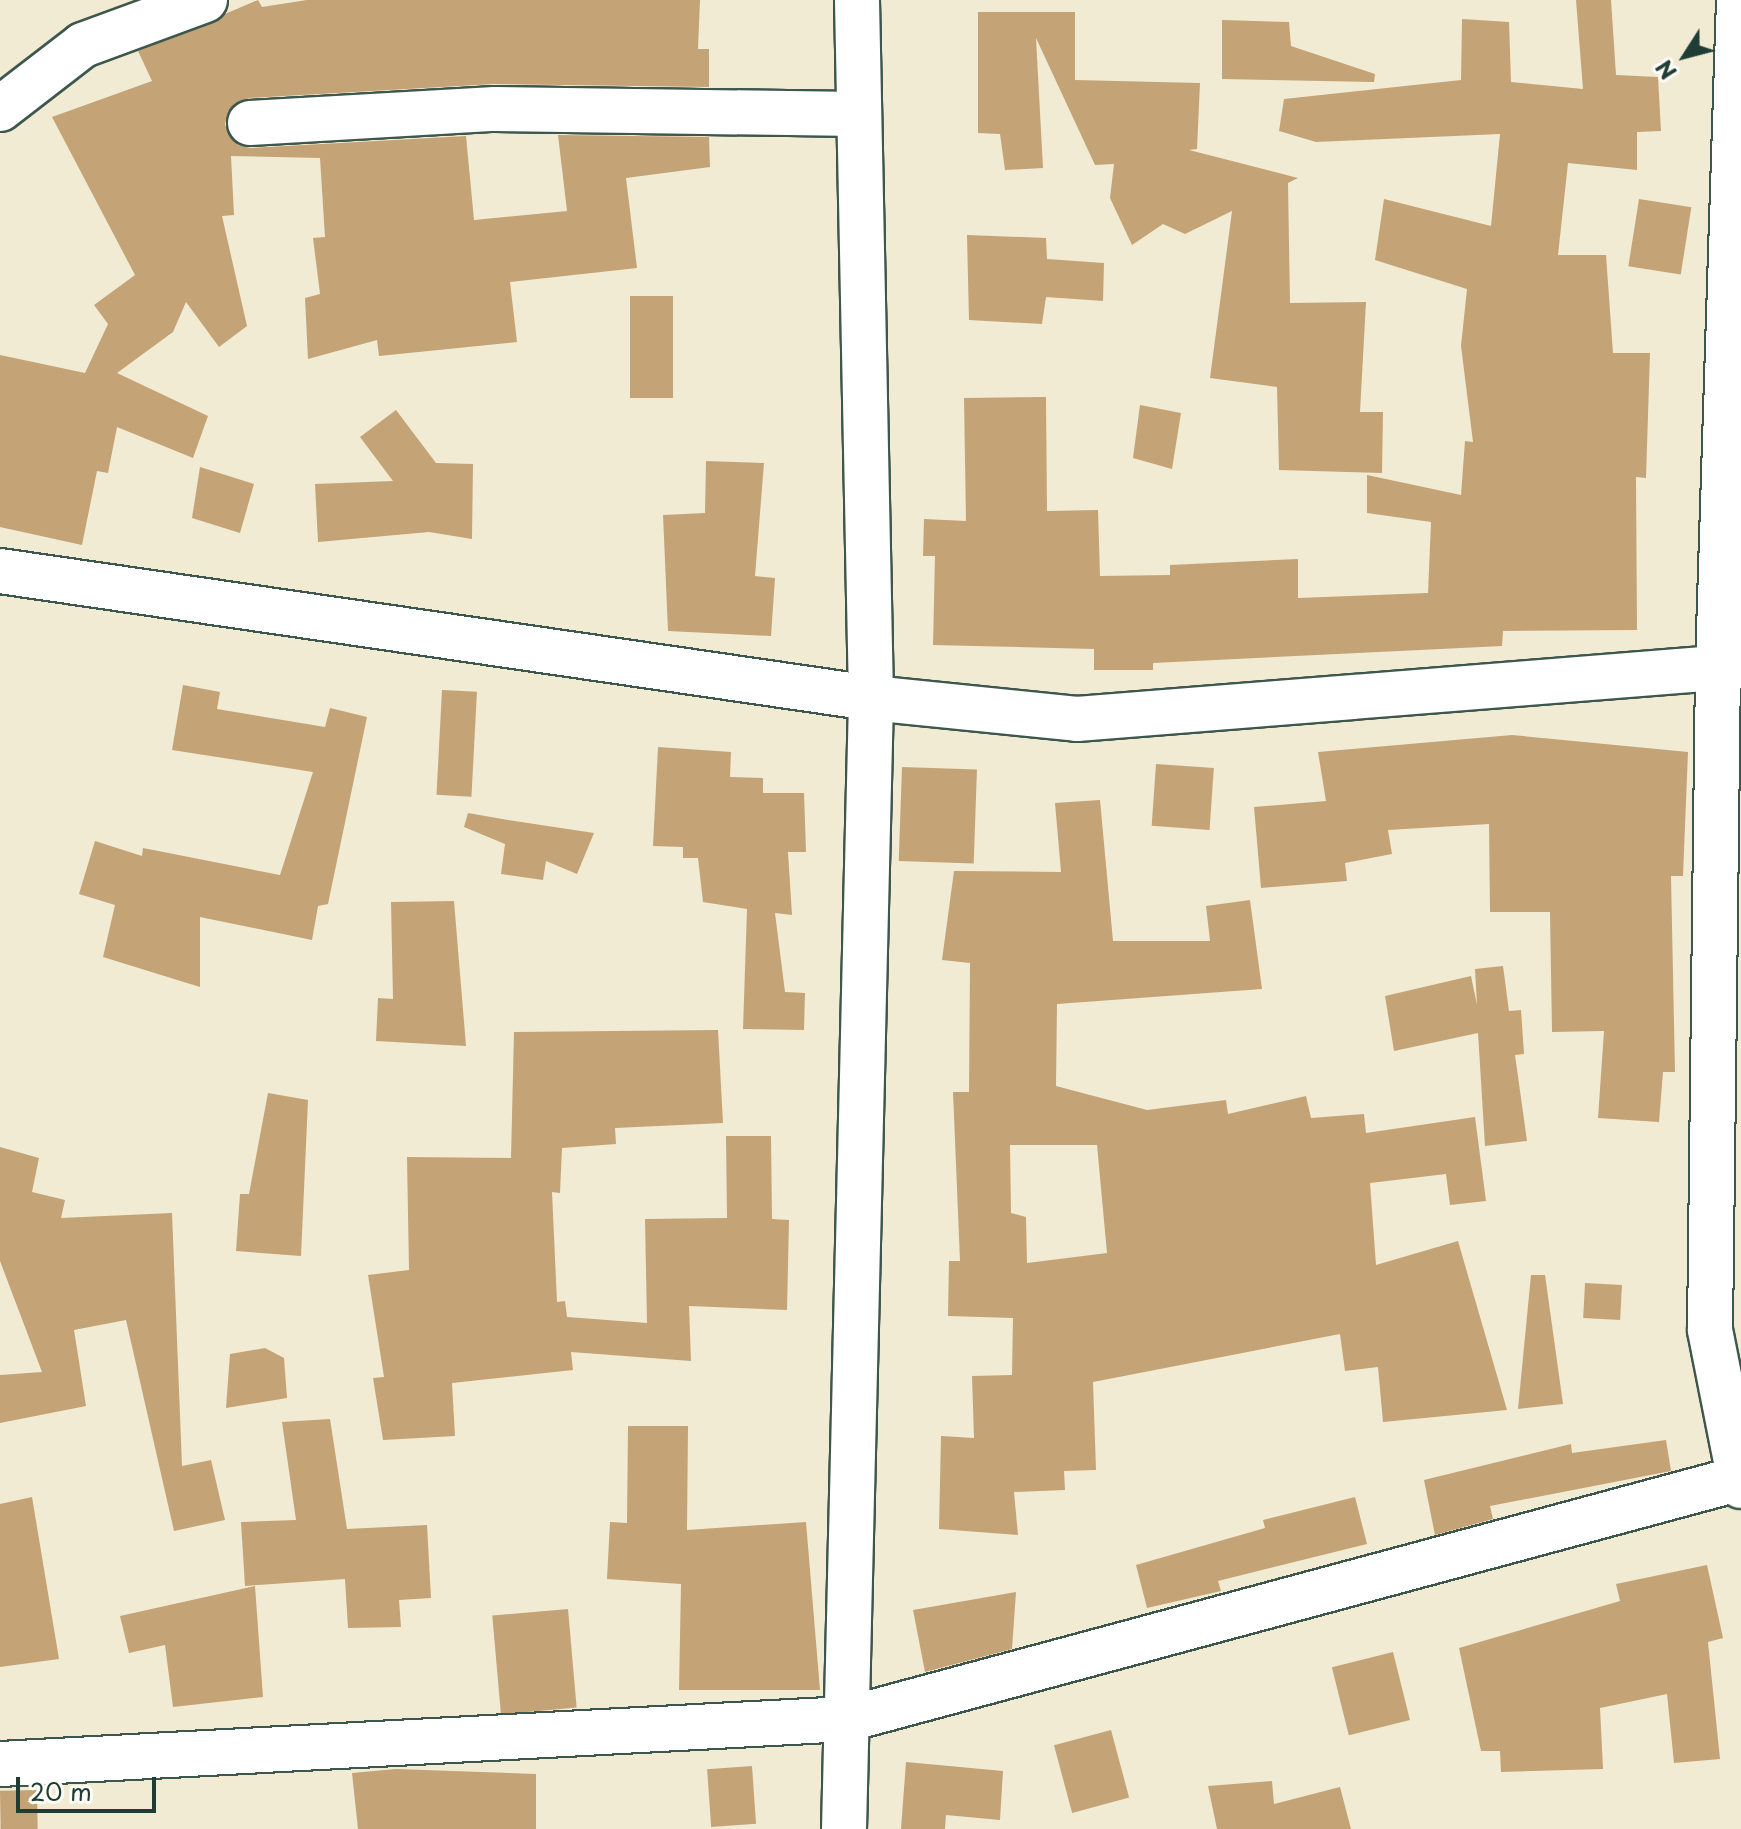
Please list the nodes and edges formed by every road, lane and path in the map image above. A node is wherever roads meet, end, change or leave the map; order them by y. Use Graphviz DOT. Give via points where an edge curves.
graph roads {
  1 [pos="205,0"];
  2 [pos="857,0"];
  3 [pos="1739,0"];
  4 [pos="0,109"];
  5 [pos="858,114"];
  6 [pos="250,123"];
  7 [pos="0,571"];
  8 [pos="1729,666"];
  9 [pos="871,698"];
  10 [pos="1741,1481"];
  11 [pos="848,1719"];
  12 [pos="0,1764"];
  13 [pos="844,1829"];
  1 -- 4 [label="street" via="83,45"];
  2 -- 5 [label="street"];
  3 -- 8 [label="street"];
  5 -- 6 [label="street" via="495,109"];
  5 -- 9 [label="street"];
  7 -- 9 [label="street"];
  8 -- 9 [label="street" via="1077,719"];
  8 -- 10 [label="street" via="1710,1330"];
  9 -- 11 [label="street"];
  10 -- 11 [label="street"];
  11 -- 12 [label="street"];
  11 -- 13 [label="street"];
}
